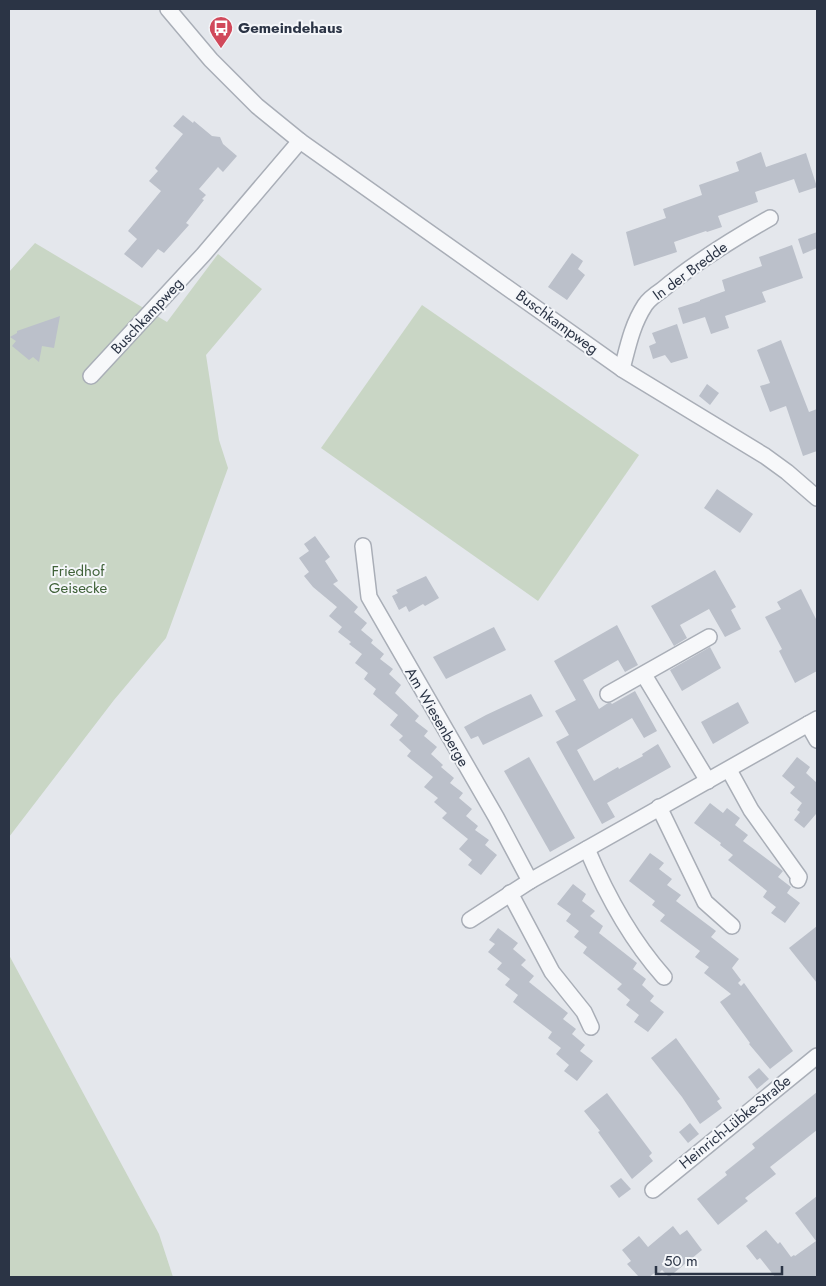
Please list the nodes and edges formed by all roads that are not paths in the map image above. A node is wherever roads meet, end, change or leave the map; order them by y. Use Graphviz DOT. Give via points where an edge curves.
graph roads {
  1 [pos="168,9"];
  2 [pos="300,141"];
  3 [pos="770,218"];
  4 [pos="622,369"];
  5 [pos="91,376"];
  6 [pos="817,498"];
  7 [pos="362,546"];
  8 [pos="709,637"];
  9 [pos="644,674"];
  10 [pos="608,694"];
  11 [pos="813,722"];
  12 [pos="817,740"];
  13 [pos="729,770"];
  14 [pos="708,781"];
  15 [pos="659,807"];
  16 [pos="587,849"];
  17 [pos="798,880"];
  18 [pos="530,881"];
  19 [pos="510,893"];
  20 [pos="470,920"];
  21 [pos="732,926"];
  22 [pos="664,978"];
  23 [pos="590,1027"];
  24 [pos="817,1056"];
  25 [pos="653,1190"];
  1 -- 2 [label="street, Buschkampweg" via="211,60 257,106"];
  2 -- 4 [label="street, Buschkampweg"];
  2 -- 5 [label="street, Buschkampweg" via="204,255"];
  3 -- 4 [label="street, In der Bredde" via="700,261 646,303 632,329"];
  4 -- 6 [label="street, Buschkampweg" via="765,456"];
  7 -- 18 [label="street, Am Wiesenberge" via="370,597"];
  8 -- 9 [label="street"];
  9 -- 10 [label="street"];
  9 -- 14 [label="street"];
  11 -- 12 [label="street"];
  11 -- 13 [label="street"];
  13 -- 14 [label="street"];
  13 -- 17 [label="street" via="751,810 800,877"];
  14 -- 15 [label="street"];
  15 -- 16 [label="street"];
  15 -- 21 [label="street" via="705,902"];
  16 -- 18 [label="street"];
  16 -- 22 [label="street" via="618,912"];
  18 -- 19 [label="street"];
  19 -- 20 [label="street"];
  19 -- 23 [label="street" via="552,972 584,1012"];
  24 -- 25 [label="street, Heinrich-Lübke-Straße"];
}
